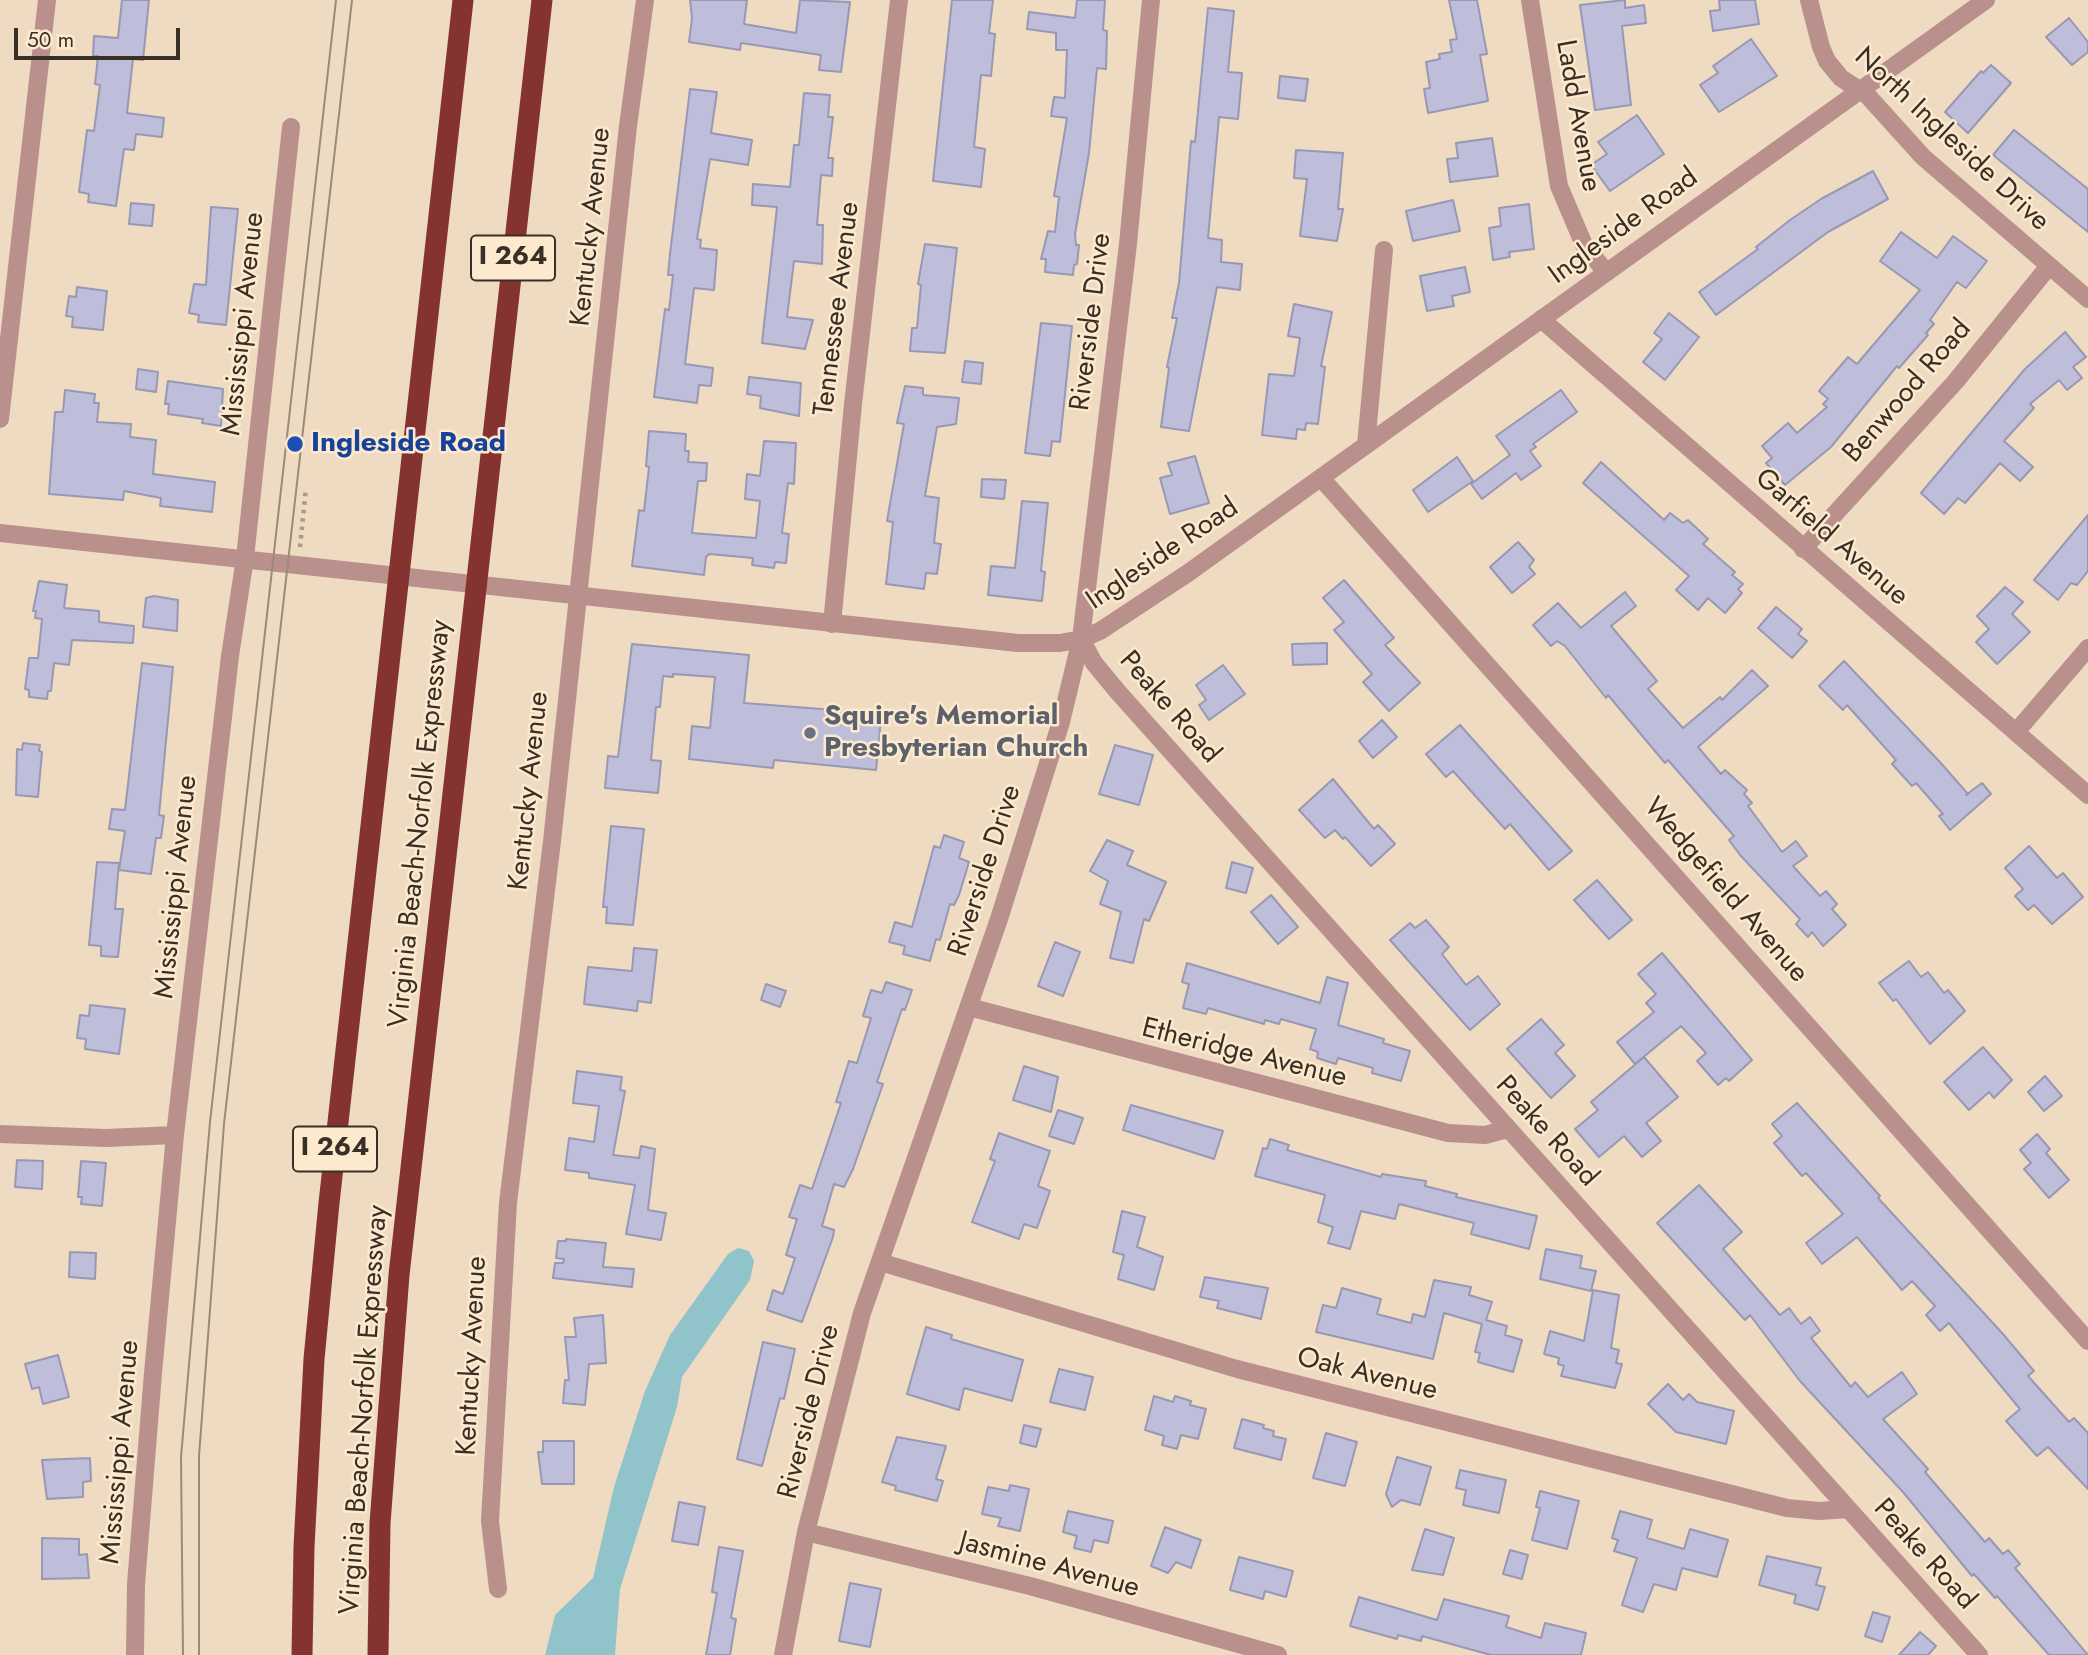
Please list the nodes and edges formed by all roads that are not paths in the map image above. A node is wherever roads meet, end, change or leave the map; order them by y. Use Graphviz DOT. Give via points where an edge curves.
graph roads {
  1 [pos="47,0"];
  2 [pos="463,0"];
  3 [pos="542,0"];
  4 [pos="645,0"];
  5 [pos="899,0"];
  6 [pos="1151,0"];
  7 [pos="1530,0"];
  8 [pos="1809,0"];
  9 [pos="1986,0"];
  10 [pos="1860,90"];
  11 [pos="291,127"];
  12 [pos="1384,250"];
  13 [pos="2049,266"];
  14 [pos="1606,272"];
  15 [pos="2088,299"];
  16 [pos="1541,319"];
  17 [pos="0,419"];
  18 [pos="1366,445"];
  19 [pos="1321,478"];
  20 [pos="0,533"];
  21 [pos="1802,549"];
  22 [pos="245,558"];
  23 [pos="578,597"];
  24 [pos="832,625"];
  25 [pos="1081,639"];
  26 [pos="2088,648"];
  27 [pos="2016,733"];
  28 [pos="2088,795"];
  29 [pos="969,1007"];
  30 [pos="1508,1129"];
  31 [pos="0,1134"];
  32 [pos="176,1135"];
  33 [pos="880,1262"];
  34 [pos="2088,1341"];
  35 [pos="1848,1509"];
  36 [pos="806,1532"];
  37 [pos="498,1588"];
  38 [pos="135,1655"];
  39 [pos="302,1655"];
  40 [pos="378,1655"];
  41 [pos="783,1655"];
  42 [pos="1278,1655"];
  43 [pos="1979,1655"];
  1 -- 17 [label="street"];
  2 -- 39 [label="highway, Virginia Beach-Norfolk Expressway / I 264" via="314,1359"];
  3 -- 40 [label="highway, Virginia Beach-Norfolk Expressway / I 264" via="399,1275 380,1523"];
  4 -- 23 [label="street, Kentucky Avenue"];
  5 -- 24 [label="street, Tennessee Avenue"];
  6 -- 25 [label="street, Riverside Drive" via="1128,244"];
  7 -- 14 [label="street, Ladd Avenue" via="1559,187 1584,245"];
  8 -- 10 [label="street, North Ingleside Drive" via="1827,61 1841,78"];
  9 -- 10 [label="street, Ingleside Road"];
  10 -- 13 [label="street, North Ingleside Drive" via="1923,157"];
  10 -- 14 [label="street, Ingleside Road"];
  11 -- 22 [label="street, Mississippi Avenue"];
  12 -- 18 [label="street"];
  13 -- 15 [label="street, North Ingleside Drive"];
  13 -- 21 [label="street, Benwood Road" via="1956,381"];
  14 -- 16 [label="street, Ingleside Road"];
  16 -- 18 [label="street, Ingleside Road"];
  16 -- 21 [label="street, Garfield Avenue"];
  18 -- 19 [label="street, Ingleside Road"];
  19 -- 25 [label="street, Ingleside Road" via="1166,587"];
  19 -- 34 [label="street, Wedgefield Avenue"];
  20 -- 22 [label="street, Ingleside Road"];
  21 -- 27 [label="street, Garfield Avenue"];
  22 -- 23 [label="street, Ingleside Road"];
  22 -- 32 [label="street, Mississippi Avenue"];
  23 -- 24 [label="street, Ingleside Road"];
  23 -- 37 [label="street, Kentucky Avenue" via="508,1203 490,1521"];
  24 -- 25 [label="street, Ingleside Road" via="1018,643"];
  25 -- 29 [label="street, Riverside Drive" via="1061,722"];
  25 -- 30 [label="street, Peake Road" via="1118,692"];
  26 -- 27 [label="street"];
  27 -- 28 [label="street, Garfield Avenue"];
  29 -- 30 [label="street, Etheridge Avenue" via="1448,1133 1485,1135"];
  29 -- 33 [label="street, Riverside Drive"];
  30 -- 35 [label="street, Peake Road"];
  31 -- 32 [label="street" via="106,1139"];
  32 -- 38 [label="street, Mississippi Avenue" via="143,1492"];
  33 -- 35 [label="street, Oak Avenue" via="1237,1369 1787,1508"];
  33 -- 36 [label="street, Riverside Drive" via="862,1312"];
  35 -- 43 [label="street, Peake Road"];
  36 -- 41 [label="street, Riverside Drive"];
  36 -- 42 [label="street, Jasmine Avenue" via="1030,1586"];
}
